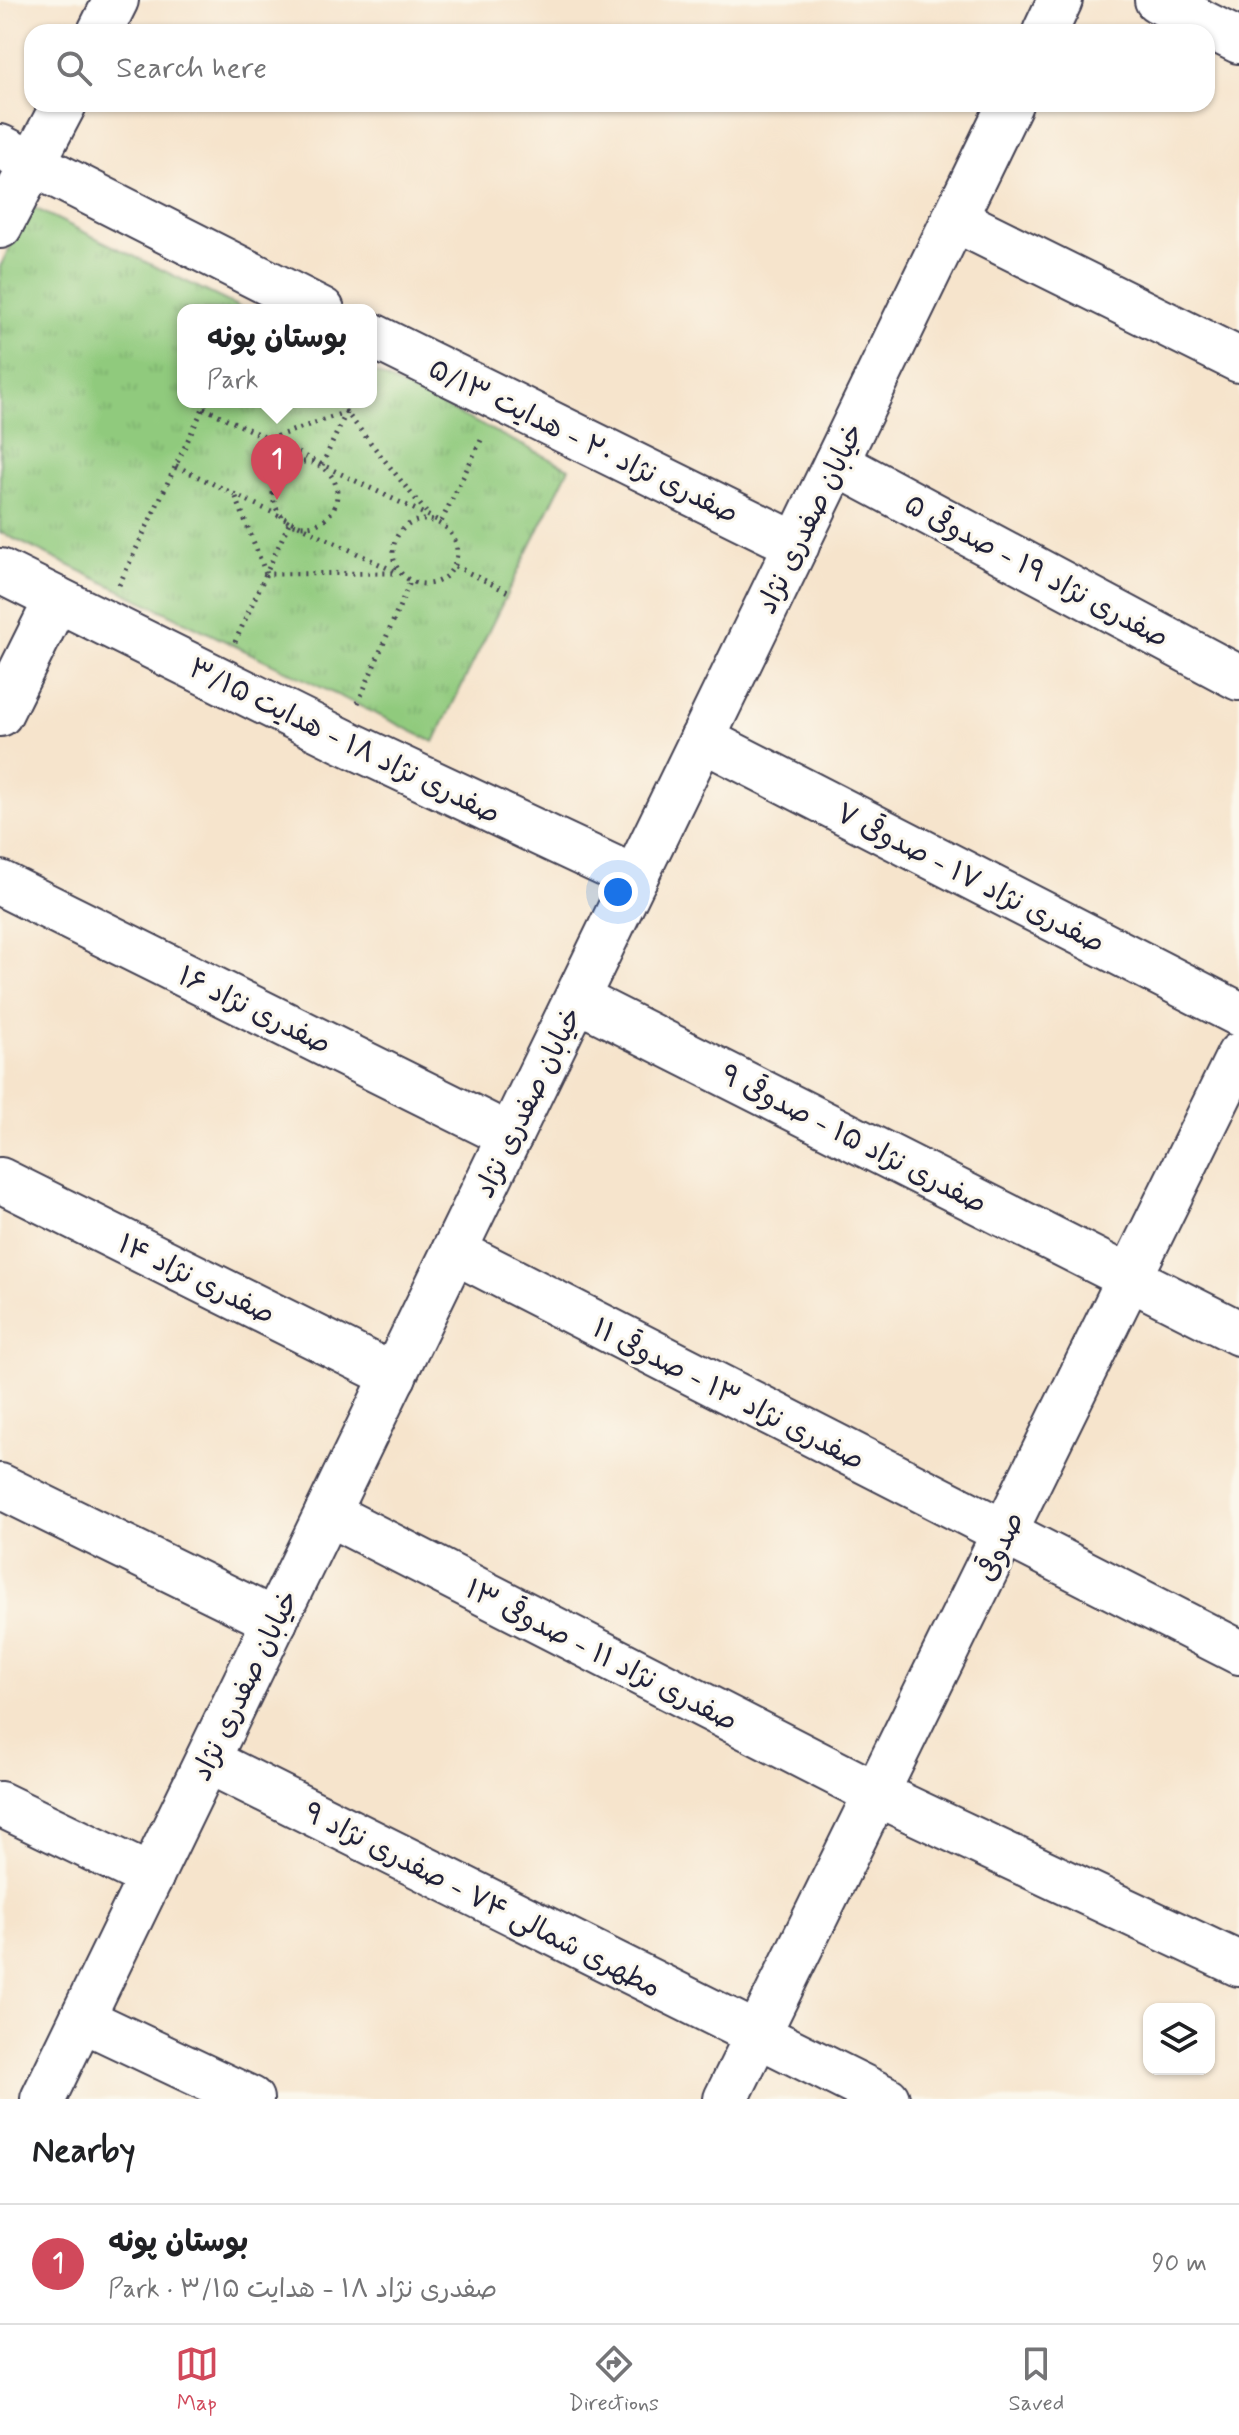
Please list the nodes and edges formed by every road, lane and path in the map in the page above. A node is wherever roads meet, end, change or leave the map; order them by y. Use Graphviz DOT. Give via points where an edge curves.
graph roads {
  1 [pos="116,0"];
  2 [pos="1060,0"];
  3 [pos="1157,0"];
  4 [pos="104,24"];
  5 [pos="1049,24"];
  6 [pos="1205,24"];
  7 [pos="1215,29"];
  8 [pos="1239,41"];
  9 [pos="57,112"];
  10 [pos="1006,112"];
  11 [pos="17,155"];
  12 [pos="954,219"];
  13 [pos="0,226"];
  14 [pos="310,304"];
  15 [pos="377,338"];
  16 [pos="1239,360"];
  17 [pos="499,399"];
  18 [pos="204,408"];
  19 [pos="211,408"];
  20 [pos="348,408"];
  21 [pos="346,412"];
  22 [pos="268,439"];
  23 [pos="836,463"];
  24 [pos="322,465"];
  25 [pos="176,466"];
  26 [pos="236,496"];
  27 [pos="428,516"];
  28 [pos="441,522"];
  29 [pos="289,523"];
  30 [pos="797,545"];
  31 [pos="455,566"];
  32 [pos="0,571"];
  33 [pos="398,573"];
  34 [pos="266,574"];
  35 [pos="410,582"];
  36 [pos="508,592"];
  37 [pos="57,599"];
  38 [pos="101,622"];
  39 [pos="1239,678"];
  40 [pos="219,680"];
  41 [pos="0,714"];
  42 [pos="702,739"];
  43 [pos="343,741"];
  44 [pos="635,878"];
  45 [pos="0,883"];
  46 [pos="577,999"];
  47 [pos="1239,1014"];
  48 [pos="1239,1055"];
  49 [pos="510,1136"];
  50 [pos="0,1180"];
  51 [pos="454,1251"];
  52 [pos="1130,1277"];
  53 [pos="1239,1333"];
  54 [pos="394,1376"];
  55 [pos="0,1486"];
  56 [pos="327,1513"];
  57 [pos="1004,1535"];
  58 [pos="275,1621"];
  59 [pos="1239,1652"];
  60 [pos="208,1761"];
  61 [pos="877,1794"];
  62 [pos="0,1804"];
  63 [pos="151,1877"];
  64 [pos="1239,1964"];
  65 [pos="82,2019"];
  66 [pos="759,2036"];
  67 [pos="43,2099"];
  68 [pos="251,2099"];
  69 [pos="726,2099"];
  70 [pos="757,2099"];
  71 [pos="887,2099"];
  1 -- 4 [label="street"];
  2 -- 5 [label="street"];
  3 -- 6 [label="street"];
  7 -- 8 [label="street"];
  9 -- 11 [label="street"];
  10 -- 12 [label="street, خیابان صفدری نژاد"];
  11 -- 13 [label="street"];
  11 -- 14 [label="street"];
  12 -- 16 [label="street"];
  12 -- 23 [label="street, خیابان صفدری نژاد"];
  15 -- 17 [label="street, صفدری نژاد ۲۰ - هدایت ۵/۱۳"];
  17 -- 28 [label="path"];
  17 -- 30 [label="street, صفدری نژاد ۲۰ - هدایت ۵/۱۳"];
  18 -- 25 [label="path"];
  19 -- 22 [label="path"];
  20 -- 21 [label="path"];
  21 -- 22 [label="path"];
  21 -- 24 [label="path"];
  21 -- 27 [label="path"];
  22 -- 24 [label="path"];
  23 -- 30 [label="street, خیابان صفدری نژاد"];
  23 -- 39 [label="street, صفدری نژاد ۱۹ - صدوقی ۵"];
  24 -- 27 [label="path"];
  24 -- 29 [label="path" via="337,485 333,512 315,526"];
  24 -- 29 [label="path" via="300,461 281,471 273,486 274,505"];
  25 -- 26 [label="path"];
  25 -- 38 [label="path"];
  26 -- 29 [label="path"];
  26 -- 34 [label="path"];
  27 -- 28 [label="path"];
  28 -- 31 [label="path" via="457,541"];
  28 -- 33 [label="path" via="415,519 395,536 393,561"];
  29 -- 33 [label="path"];
  29 -- 34 [label="path"];
  30 -- 42 [label="street, خیابان صفدری نژاد"];
  31 -- 35 [label="path" via="436,584"];
  31 -- 36 [label="path"];
  32 -- 37 [label="street, صفدری نژاد ۱۸ - هدایت ۳/۱۵"];
  33 -- 34 [label="path"];
  33 -- 35 [label="path"];
  34 -- 40 [label="path"];
  35 -- 43 [label="path"];
  37 -- 38 [label="street, صفدری نژاد ۱۸ - هدایت ۳/۱۵"];
  37 -- 41 [label="street"];
  38 -- 40 [label="street, صفدری نژاد ۱۸ - هدایت ۳/۱۵"];
  40 -- 43 [label="street, صفدری نژاد ۱۸ - هدایت ۳/۱۵"];
  42 -- 44 [label="street, خیابان صفدری نژاد"];
  42 -- 47 [label="street, صفدری نژاد ۱۷ - صدوقی ۷"];
  43 -- 44 [label="street, صفدری نژاد ۱۸ - هدایت ۳/۱۵"];
  44 -- 46 [label="street, خیابان صفدری نژاد"];
  45 -- 49 [label="street, صفدری نژاد ۱۶"];
  46 -- 49 [label="street, خیابان صفدری نژاد"];
  46 -- 52 [label="street, صفدری نژاد ۱۵ - صدوقی ۹"];
  48 -- 52 [label="street, صدوقی"];
  49 -- 51 [label="street, خیابان صفدری نژاد"];
  50 -- 54 [label="street, صفدری نژاد ۱۴"];
  51 -- 54 [label="street, خیابان صفدری نژاد"];
  51 -- 57 [label="street, صفدری نژاد ۱۳ - صدوقی ۱۱"];
  52 -- 53 [label="street, صفدری نژاد ۱۵ - صدوقی ۹"];
  52 -- 57 [label="street, صدوقی"];
  54 -- 56 [label="street, خیابان صفدری نژاد"];
  55 -- 58 [label="street"];
  56 -- 58 [label="street, خیابان صفدری نژاد"];
  56 -- 61 [label="street, صفدری نژاد ۱۱ - صدوقی ۱۳"];
  57 -- 59 [label="street, صفدری نژاد ۱۳ - صدوقی ۱۱"];
  57 -- 61 [label="street, صدوقی"];
  58 -- 60 [label="street, خیابان صفدری نژاد"];
  60 -- 63 [label="street, خیابان صفدری نژاد"];
  60 -- 66 [label="street, مطهری شمالی ۷۴ - صفدری نژاد ۹"];
  61 -- 64 [label="street, صفدری نژاد ۱۱ - صدوقی ۱۳"];
  61 -- 66 [label="street, صدوقی"];
  62 -- 63 [label="street"];
  63 -- 65 [label="street, خیابان صفدری نژاد"];
  65 -- 67 [label="street, خیابان صفدری نژاد"];
  65 -- 68 [label="street"];
  66 -- 69 [label="street, صدوقی"];
  66 -- 70 [label="street"];
  66 -- 71 [label="street, مطهری شمالی ۷۴ - صفدری نژاد ۹"];
}
